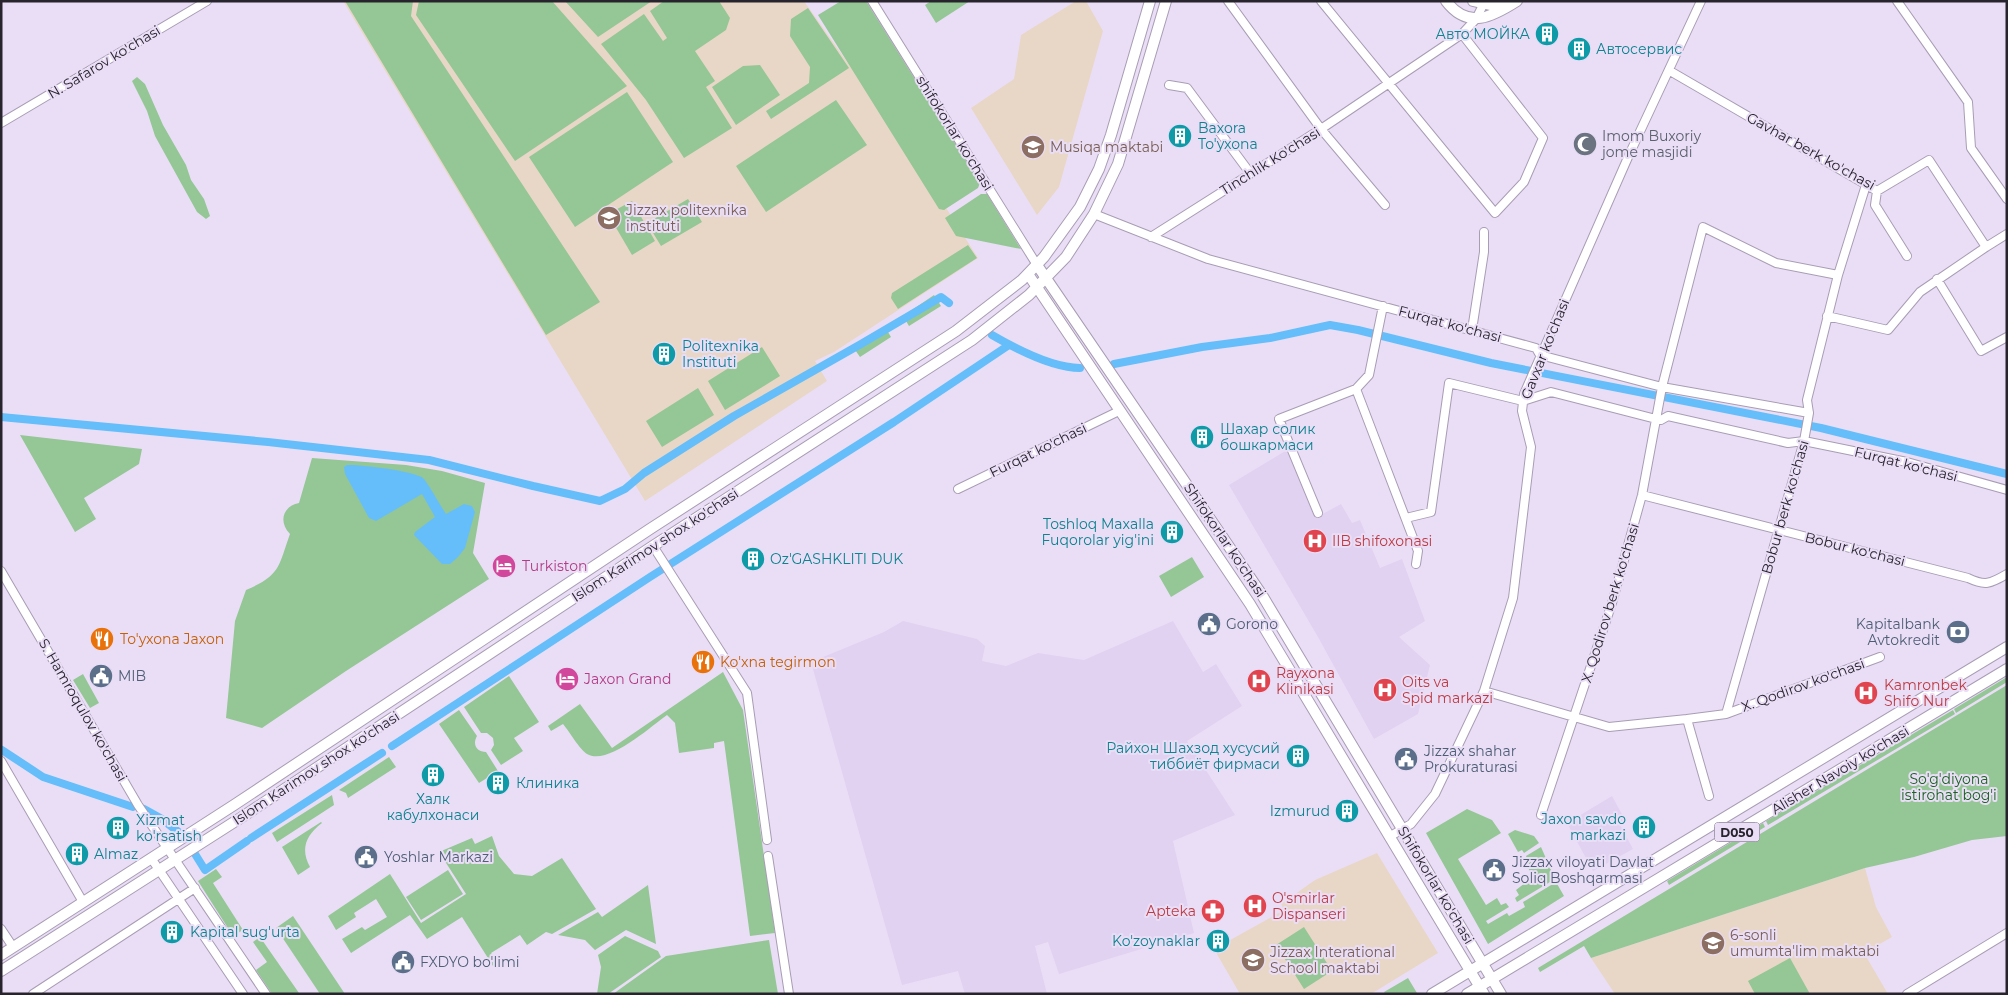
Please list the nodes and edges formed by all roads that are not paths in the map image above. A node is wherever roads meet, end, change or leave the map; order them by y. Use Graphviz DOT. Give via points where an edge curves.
graph roads {
  1 [pos="206,1"];
  2 [pos="872,1"];
  3 [pos="1150,1"];
  4 [pos="1166,1"];
  5 [pos="1228,1"];
  6 [pos="1321,1"];
  7 [pos="1446,1"];
  8 [pos="1473,1"];
  9 [pos="1503,1"];
  10 [pos="1517,1"];
  11 [pos="1701,1"];
  12 [pos="1897,1"];
  13 [pos="1483,5"];
  14 [pos="1476,19"];
  15 [pos="1462,34"];
  16 [pos="1670,71"];
  17 [pos="1388,84"];
  18 [pos="1169,85"];
  19 [pos="1,123"];
  20 [pos="1322,129"];
  21 [pos="1250,173"];
  22 [pos="1866,185"];
  23 [pos="1876,191"];
  24 [pos="2007,199"];
  25 [pos="1385,205"];
  26 [pos="1094,214"];
  27 [pos="1484,232"];
  28 [pos="2007,234"];
  29 [pos="1151,237"];
  30 [pos="1986,247"];
  31 [pos="1907,256"];
  32 [pos="1037,265"];
  33 [pos="1028,274"];
  34 [pos="1838,275"];
  35 [pos="1046,279"];
  36 [pos="1937,279"];
  37 [pos="1037,287"];
  38 [pos="1383,306"];
  39 [pos="1827,316"];
  40 [pos="1472,330"];
  41 [pos="2007,337"];
  42 [pos="1540,355"];
  43 [pos="1662,387"];
  44 [pos="1356,389"];
  45 [pos="1523,401"];
  46 [pos="1119,411"];
  47 [pos="1809,413"];
  48 [pos="1656,419"];
  49 [pos="1804,441"];
  50 [pos="958,490"];
  51 [pos="2007,490"];
  52 [pos="1642,495"];
  53 [pos="1318,513"];
  54 [pos="1406,518"];
  55 [pos="1778,529"];
  56 [pos="653,546"];
  57 [pos="1416,564"];
  58 [pos="1,571"];
  59 [pos="2007,574"];
  60 [pos="2007,647"];
  61 [pos="1880,657"];
  62 [pos="2007,669"];
  63 [pos="1484,691"];
  64 [pos="1726,714"];
  65 [pos="1574,717"];
  66 [pos="1687,719"];
  67 [pos="1,761"];
  68 [pos="1709,796"];
  69 [pos="1541,815"];
  70 [pos="1402,829"];
  71 [pos="1389,837"];
  72 [pos="767,840"];
  73 [pos="168,847"];
  74 [pos="768,856"];
  75 [pos="151,858"];
  76 [pos="176,860"];
  77 [pos="159,870"];
  78 [pos="194,888"];
  79 [pos="178,898"];
  80 [pos="83,902"];
  81 [pos="1,929"];
  82 [pos="2007,933"];
  83 [pos="13,947"];
  84 [pos="1,955"];
  85 [pos="1484,963"];
  86 [pos="1471,971"];
  87 [pos="1,972"];
  88 [pos="1493,978"];
  89 [pos="1482,990"];
  90 [pos="33,994"];
  91 [pos="243,994"];
  92 [pos="266,994"];
  93 [pos="789,994"];
  94 [pos="1432,994"];
  95 [pos="1467,994"];
  96 [pos="1502,994"];
  97 [pos="1907,994"];
  1 -- 19 [label="street, N. Safarov ko'chasi"];
  2 -- 32 [label="street, shifokorlar ko'chasi"];
  3 -- 32 [label="main road, Islom Karimov shox ko'chasi" via="1099,169 1080,207"];
  4 -- 26 [label="main road, Islom Karimov shox ko'chasi" via="1118,164"];
  5 -- 20 [label="street"];
  6 -- 17 [label="street"];
  7 -- 14 [label="main road" via="1459,14"];
  8 -- 13 [label="main road"];
  9 -- 13 [label="main road"];
  10 -- 14 [label="main road" via="1492,15"];
  11 -- 16 [label="street, Gavxar ko'chasi"];
  12 -- 24 [label="street" via="1968,102 1971,148"];
  13 -- 14 [label="street, Tinchlik Ko'chasi"];
  14 -- 15 [label="street, Tinchlik Ko'chasi"];
  15 -- 17 [label="street, Tinchlik Ko'chasi"];
  15 -- 17 [label="street" via="1543,138 1524,182 1495,213"];
  16 -- 22 [label="street, Gavhar berk ko'chasi"];
  16 -- 42 [label="street, Gavxar ko'chasi"];
  17 -- 20 [label="street, Tinchlik Ko'chasi"];
  18 -- 21 [label="street" via="1187,88"];
  20 -- 21 [label="street, Tinchlik Ko'chasi"];
  20 -- 25 [label="street"];
  21 -- 29 [label="street, Tinchlik Ko'chasi"];
  22 -- 23 [label="street, Gavhar berk ko'chasi"];
  22 -- 34 [label="street, Bobur berk ko'chasi"];
  23 -- 30 [label="street, Gavhar berk ko'chasi" via="1929,160"];
  23 -- 31 [label="street" via="1875,205"];
  26 -- 29 [label="street, Furqat ko'chasi"];
  26 -- 35 [label="main road, Islom Karimov shox ko'chasi" via="1066,257"];
  27 -- 40 [label="street"];
  28 -- 30 [label="street"];
  29 -- 38 [label="street, Furqat ko'chasi" via="1208,258"];
  30 -- 36 [label="street"];
  32 -- 33 [label="main road, Islom Karimov shox ko'chasi"];
  32 -- 35 [label="main road, Shifokorlar ko'chasi"];
  33 -- 37 [label="main road, Shifokorlar ko'chasi"];
  33 -- 73 [label="main road, Islom Karimov shox ko'chasi" via="956,331"];
  34 -- 39 [label="street, Bobur berk ko'chasi"];
  34 -- 43 [label="street, X. Qodirov berk ko'chasi" via="1776,262 1703,226"];
  35 -- 37 [label="main road, Islom Karimov shox ko'chasi"];
  35 -- 70 [label="main road, Shifokorlar ko'chasi" via="1262,595"];
  36 -- 39 [label="street" via="1920,292 1888,330"];
  36 -- 41 [label="street" via="1981,351"];
  37 -- 46 [label="main road, Shifokorlar ko'chasi"];
  37 -- 56 [label="main road, Islom Karimov shox ko'chasi" via="972,340"];
  38 -- 40 [label="street, Furqat ko'chasi"];
  38 -- 44 [label="street" via="1370,375"];
  39 -- 47 [label="street, Bobur berk ko'chasi" via="1807,400"];
  40 -- 42 [label="street, Furqat ko'chasi" via="1536,348"];
  42 -- 43 [label="street, Furqat ko'chasi"];
  42 -- 45 [label="street, Gavxar ko'chasi"];
  43 -- 47 [label="street, Furqat ko'chasi"];
  43 -- 48 [label="street, X. Qodirov berk ko'chasi"];
  44 -- 53 [label="street" via="1279,419"];
  44 -- 54 [label="street"];
  45 -- 48 [label="street, Furqat ko'chasi" via="1551,392"];
  45 -- 54 [label="street" via="1450,383 1431,512"];
  45 -- 63 [label="street, Gavxar ko'chasi" via="1522,411 1531,447 1512,598"];
  46 -- 50 [label="street, Furqat ko'chasi"];
  46 -- 71 [label="main road, Shifokorlar ko'chasi" via="1250,604"];
  47 -- 49 [label="street, Bobur berk ko'chasi"];
  48 -- 49 [label="street, Furqat ko'chasi" via="1668,416 1788,443"];
  48 -- 52 [label="street, X. Qodirov berk ko'chasi"];
  49 -- 51 [label="street, Furqat ko'chasi" via="1907,462"];
  49 -- 55 [label="street, Bobur berk ko'chasi"];
  52 -- 55 [label="street, Bobur ko'chasi"];
  52 -- 65 [label="street, X. Qodirov berk ko'chasi" via="1612,603"];
  54 -- 57 [label="street" via="1418,551"];
  55 -- 59 [label="street, Bobur ko'chasi" via="1968,578 1980,584"];
  55 -- 64 [label="street, Bobur berk ko'chasi"];
  56 -- 72 [label="street" via="747,693"];
  56 -- 76 [label="main road, Islom Karimov shox ko'chasi"];
  58 -- 73 [label="street, S. Hamroqulov ko'chasi" via="138,805"];
  60 -- 85 [label="main road, Alisher Navoiy ko'chasi / D050"];
  61 -- 64 [label="street, X. Qodirov ko'chasi"];
  62 -- 88 [label="main road, Alisher Navoiy ko'chasi / D050"];
  63 -- 65 [label="street"];
  63 -- 70 [label="street, Gavxar ko'chasi" via="1435,794 1411,824"];
  64 -- 66 [label="street"];
  65 -- 66 [label="street" via="1609,727"];
  65 -- 69 [label="street, X. Qodirov berk ko'chasi"];
  66 -- 68 [label="street"];
  67 -- 80 [label="street"];
  70 -- 71 [label="street, Gavxar ko'chasi"];
  70 -- 85 [label="main road, Shifokorlar ko'chasi"];
  71 -- 86 [label="main road, Shifokorlar ko'chasi"];
  73 -- 75 [label="main road, Islom Karimov shox ko'chasi"];
  73 -- 76 [label="street, S. Hamroqulov ko'chasi"];
  74 -- 93 [label="street"];
  75 -- 77 [label="street"];
  75 -- 80 [label="main road, Islom Karimov shox ko'chasi"];
  76 -- 77 [label="main road, Islom Karimov shox ko'chasi"];
  76 -- 78 [label="street, S. Hamroqulov ko'chasi"];
  77 -- 79 [label="street"];
  77 -- 87 [label="main road, Islom Karimov shox ko'chasi"];
  78 -- 79 [label="street"];
  78 -- 92 [label="street, S. Hamroqulov ko'chasi"];
  79 -- 90 [label="street"];
  79 -- 91 [label="street"];
  80 -- 83 [label="main road, Islom Karimov shox ko'chasi"];
  81 -- 83 [label="street"];
  82 -- 97 [label="street"];
  83 -- 84 [label="main road, Islom Karimov shox ko'chasi"];
  85 -- 86 [label="main road, Alisher Navoiy ko'chasi / D050"];
  85 -- 88 [label="main road, Shifokorlar ko'chasi"];
  86 -- 89 [label="main road, Shifokorlar ko'chasi"];
  86 -- 94 [label="main road, D050"];
  88 -- 89 [label="main road, Alisher Navoiy ko'chasi / D050"];
  88 -- 96 [label="main road, Shifokorlar ko'chasi"];
  89 -- 95 [label="main road, Alisher Navoiy ko'chasi / D050"];
}
